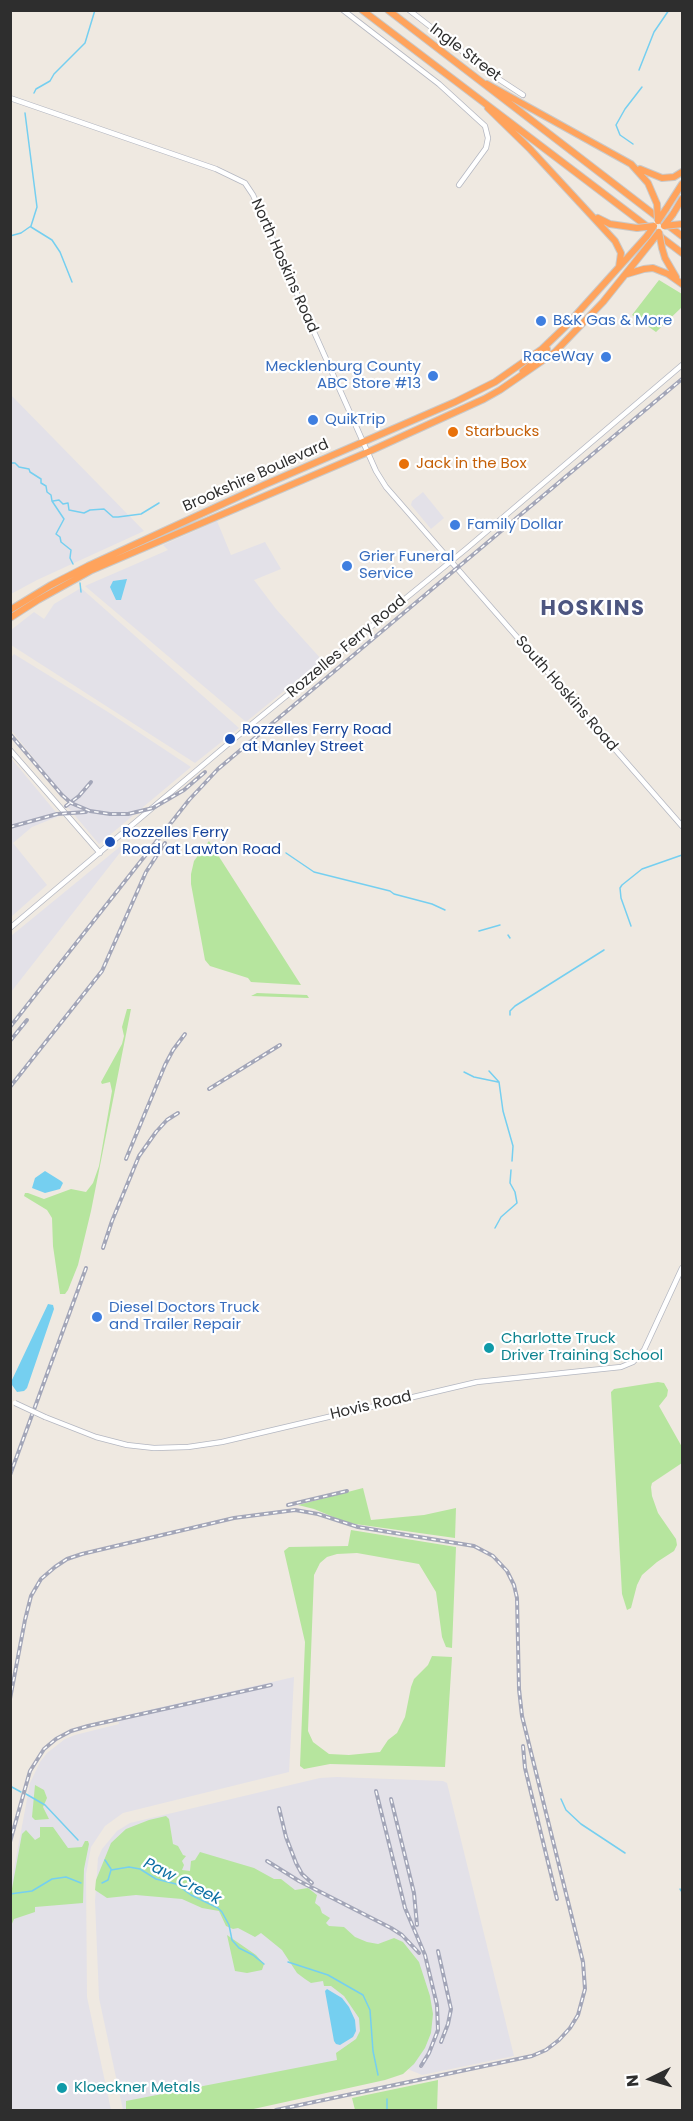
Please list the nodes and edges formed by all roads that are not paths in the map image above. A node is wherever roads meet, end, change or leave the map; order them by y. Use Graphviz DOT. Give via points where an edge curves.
graph roads {
  1 [pos="343,10"];
  2 [pos="362,10"];
  3 [pos="388,10"];
  4 [pos="409,10"];
  5 [pos="476,79"];
  6 [pos="471,91"];
  7 [pos="523,95"];
  8 [pos="10,98"];
  9 [pos="631,164"];
  10 [pos="682,172"];
  11 [pos="682,184"];
  12 [pos="459,186"];
  13 [pos="682,199"];
  14 [pos="593,215"];
  15 [pos="682,224"];
  16 [pos="659,226"];
  17 [pos="682,236"];
  18 [pos="650,238"];
  19 [pos="682,253"];
  20 [pos="619,268"];
  21 [pos="627,274"];
  22 [pos="681,283"];
  23 [pos="545,346"];
  24 [pos="682,365"];
  25 [pos="510,384"];
  26 [pos="363,442"];
  27 [pos="368,452"];
  28 [pos="450,561"];
  29 [pos="10,610"];
  30 [pos="10,618"];
  31 [pos="10,750"];
  32 [pos="682,826"];
  33 [pos="100,853"];
  34 [pos="10,928"];
  35 [pos="682,1268"];
  36 [pos="13,1402"];
  1 -- 12 [label="street" via="480,119 488,138 486,148"];
  2 -- 6 [label="highway"];
  3 -- 5 [label="highway"];
  4 -- 7 [label="street, Ingle Street"];
  5 -- 9 [label="highway"];
  5 -- 17 [label="highway"];
  6 -- 14 [label="highway"];
  6 -- 19 [label="highway"];
  8 -- 26 [label="street, North Hoskins Road" via="216,169 245,183"];
  9 -- 10 [label="highway" via="662,178"];
  9 -- 16 [label="highway, bridge" via="648,183 656,202"];
  11 -- 16 [label="highway, Brookshire Boulevard, bridge"];
  13 -- 16 [label="highway, Brookshire Boulevard, bridge"];
  14 -- 16 [label="highway, bridge" via="610,224"];
  14 -- 20 [label="highway" via="619,245"];
  15 -- 16 [label="highway, bridge"];
  16 -- 18 [label="highway, Brookshire Boulevard, bridge"];
  16 -- 22 [label="highway, bridge" via="665,258"];
  18 -- 20 [label="highway, Brookshire Boulevard"];
  18 -- 21 [label="highway, Brookshire Boulevard"];
  20 -- 23 [label="highway, Brookshire Boulevard"];
  21 -- 22 [label="highway" via="652,268"];
  21 -- 25 [label="highway, Brookshire Boulevard" via="555,352"];
  23 -- 25 [label="highway" via="546,353"];
  23 -- 26 [label="highway, Brookshire Boulevard" via="478,392"];
  24 -- 28 [label="street, Rozzelles Ferry Road"];
  25 -- 27 [label="highway, Brookshire Boulevard"];
  26 -- 27 [label="street, North Hoskins Road"];
  26 -- 29 [label="highway, Brookshire Boulevard" via="88,566"];
  27 -- 28 [label="street, North Hoskins Road" via="386,487"];
  27 -- 30 [label="highway, Brookshire Boulevard" via="92,570"];
  28 -- 32 [label="street, South Hoskins Road"];
  28 -- 33 [label="street, Rozzelles Ferry Road"];
  31 -- 33 [label="street"];
  33 -- 34 [label="street, Rozzelles Ferry Road"];
  35 -- 36 [label="street, Hovis Road, bridge" via="644,1350 633,1362 621,1367 477,1382 188,1447 127,1445 96,1437"];
}
